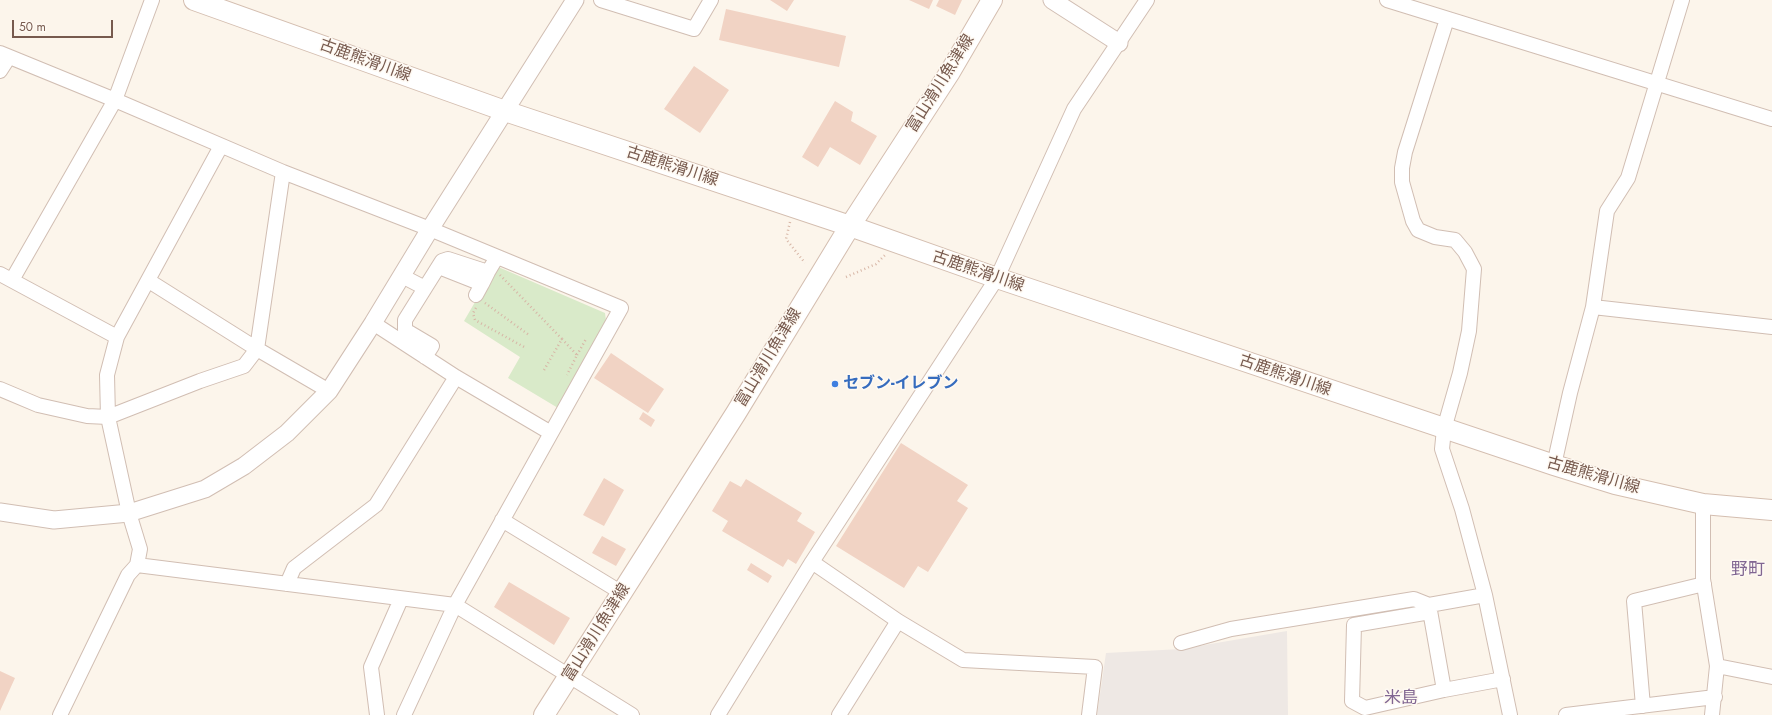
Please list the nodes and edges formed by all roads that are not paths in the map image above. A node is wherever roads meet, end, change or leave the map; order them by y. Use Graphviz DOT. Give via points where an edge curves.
graph roads {
  1 [pos="152,0"];
  2 [pos="194,0"];
  3 [pos="575,0"];
  4 [pos="601,0"];
  5 [pos="711,0"];
  6 [pos="992,0"];
  7 [pos="1052,0"];
  8 [pos="1147,0"];
  9 [pos="1386,0"];
  10 [pos="1682,0"];
  11 [pos="1447,19"];
  12 [pos="1119,43"];
  13 [pos="4,55"];
  14 [pos="0,71"];
  15 [pos="1658,84"];
  16 [pos="115,100"];
  17 [pos="505,111"];
  18 [pos="1772,119"];
  19 [pos="221,146"];
  20 [pos="283,172"];
  21 [pos="850,226"];
  22 [pos="430,229"];
  23 [pos="502,259"];
  24 [pos="402,276"];
  25 [pos="6,277"];
  26 [pos="997,278"];
  27 [pos="149,281"];
  28 [pos="425,288"];
  29 [pos="1593,307"];
  30 [pos="373,324"];
  31 [pos="1772,327"];
  32 [pos="117,337"];
  33 [pos="257,349"];
  34 [pos="426,357"];
  35 [pos="456,377"];
  36 [pos="0,389"];
  37 [pos="329,391"];
  38 [pos="108,417"];
  39 [pos="1444,429"];
  40 [pos="550,433"];
  41 [pos="1554,465"];
  42 [pos="1703,504"];
  43 [pos="1772,510"];
  44 [pos="0,512"];
  45 [pos="129,513"];
  46 [pos="502,520"];
  47 [pos="812,562"];
  48 [pos="137,565"];
  49 [pos="288,584"];
  50 [pos="1704,584"];
  51 [pos="622,593"];
  52 [pos="1485,595"];
  53 [pos="401,599"];
  54 [pos="455,605"];
  55 [pos="1429,609"];
  56 [pos="898,621"];
  57 [pos="1181,643"];
  58 [pos="1717,666"];
  59 [pos="570,676"];
  60 [pos="1772,677"];
  61 [pos="1503,679"];
  62 [pos="1444,690"];
  63 [pos="1715,697"];
  64 [pos="1643,706"];
  65 [pos="60,715"];
  66 [pos="377,715"];
  67 [pos="404,715"];
  68 [pos="544,715"];
  69 [pos="632,715"];
  70 [pos="718,715"];
  71 [pos="839,715"];
  72 [pos="1089,715"];
  73 [pos="1510,715"];
  74 [pos="1566,715"];
  75 [pos="1712,715"];
  1 -- 16 [label="street"];
  2 -- 17 [label="main road, 古鹿熊滑川線"];
  3 -- 17 [label="street"];
  4 -- 5 [label="street" via="694,29"];
  6 -- 21 [label="main road, 富山滑川魚津線" via="950,72"];
  7 -- 12 [label="street"];
  8 -- 12 [label="street"];
  9 -- 11 [label="street"];
  10 -- 15 [label="street"];
  11 -- 15 [label="street"];
  11 -- 39 [label="street" via="1402,168 1404,188 1418,230 1435,237 1455,240 1474,269 1469,331"];
  12 -- 26 [label="street" via="1074,108"];
  13 -- 14 [label="street"];
  13 -- 16 [label="street"];
  15 -- 18 [label="street"];
  15 -- 29 [label="street" via="1628,178 1607,211"];
  16 -- 19 [label="street"];
  16 -- 25 [label="street"];
  17 -- 21 [label="main road, 古鹿熊滑川線"];
  17 -- 22 [label="street"];
  19 -- 20 [label="street"];
  19 -- 27 [label="street"];
  20 -- 22 [label="street"];
  20 -- 33 [label="street"];
  21 -- 26 [label="main road, 古鹿熊滑川線"];
  21 -- 51 [label="main road, 富山滑川魚津線"];
  22 -- 23 [label="street"];
  22 -- 24 [label="street"];
  23 -- 28 [label="street" via="485,287 448,259 442,262"];
  23 -- 40 [label="street" via="621,308"];
  24 -- 28 [label="street"];
  24 -- 30 [label="street"];
  25 -- 32 [label="street"];
  26 -- 39 [label="main road, 古鹿熊滑川線"];
  26 -- 47 [label="street"];
  27 -- 32 [label="street"];
  27 -- 33 [label="street"];
  28 -- 34 [label="street" via="405,320 405,330 432,346"];
  29 -- 31 [label="street"];
  29 -- 41 [label="street"];
  30 -- 34 [label="street"];
  30 -- 37 [label="street"];
  32 -- 38 [label="street" via="107,375"];
  33 -- 37 [label="street"];
  33 -- 38 [label="street" via="244,366"];
  34 -- 35 [label="street"];
  35 -- 40 [label="street"];
  35 -- 49 [label="street" via="376,505 294,568"];
  36 -- 38 [label="street" via="38,405 87,416"];
  37 -- 45 [label="street" via="287,433 244,466 205,488"];
  38 -- 45 [label="street"];
  39 -- 41 [label="main road, 古鹿熊滑川線"];
  39 -- 52 [label="street" via="1442,449 1462,509"];
  40 -- 46 [label="street"];
  41 -- 42 [label="main road, 古鹿熊滑川線" via="1615,484"];
  42 -- 43 [label="main road, 古鹿熊滑川線"];
  42 -- 50 [label="street"];
  44 -- 45 [label="street" via="54,520"];
  45 -- 48 [label="street" via="140,549"];
  46 -- 51 [label="street"];
  46 -- 54 [label="street"];
  47 -- 56 [label="street"];
  47 -- 70 [label="street"];
  48 -- 49 [label="street"];
  48 -- 65 [label="street" via="128,575"];
  49 -- 53 [label="street"];
  50 -- 58 [label="street"];
  50 -- 64 [label="street" via="1634,601"];
  51 -- 59 [label="main road, 富山滑川魚津線"];
  52 -- 55 [label="street"];
  52 -- 61 [label="street"];
  53 -- 54 [label="street"];
  53 -- 66 [label="street" via="371,667"];
  54 -- 59 [label="street"];
  54 -- 67 [label="street"];
  55 -- 57 [label="street" via="1414,599 1406,600 1231,629"];
  55 -- 62 [label="street"];
  55 -- 62 [label="street" via="1354,625 1352,701 1365,708"];
  56 -- 71 [label="street"];
  56 -- 72 [label="street" via="963,660 1095,666"];
  58 -- 60 [label="street"];
  58 -- 63 [label="street"];
  59 -- 68 [label="main road, 富山滑川魚津線"];
  59 -- 69 [label="street"];
  61 -- 62 [label="street"];
  61 -- 73 [label="street"];
  63 -- 64 [label="street"];
  63 -- 75 [label="street"];
  64 -- 74 [label="street"];
}
